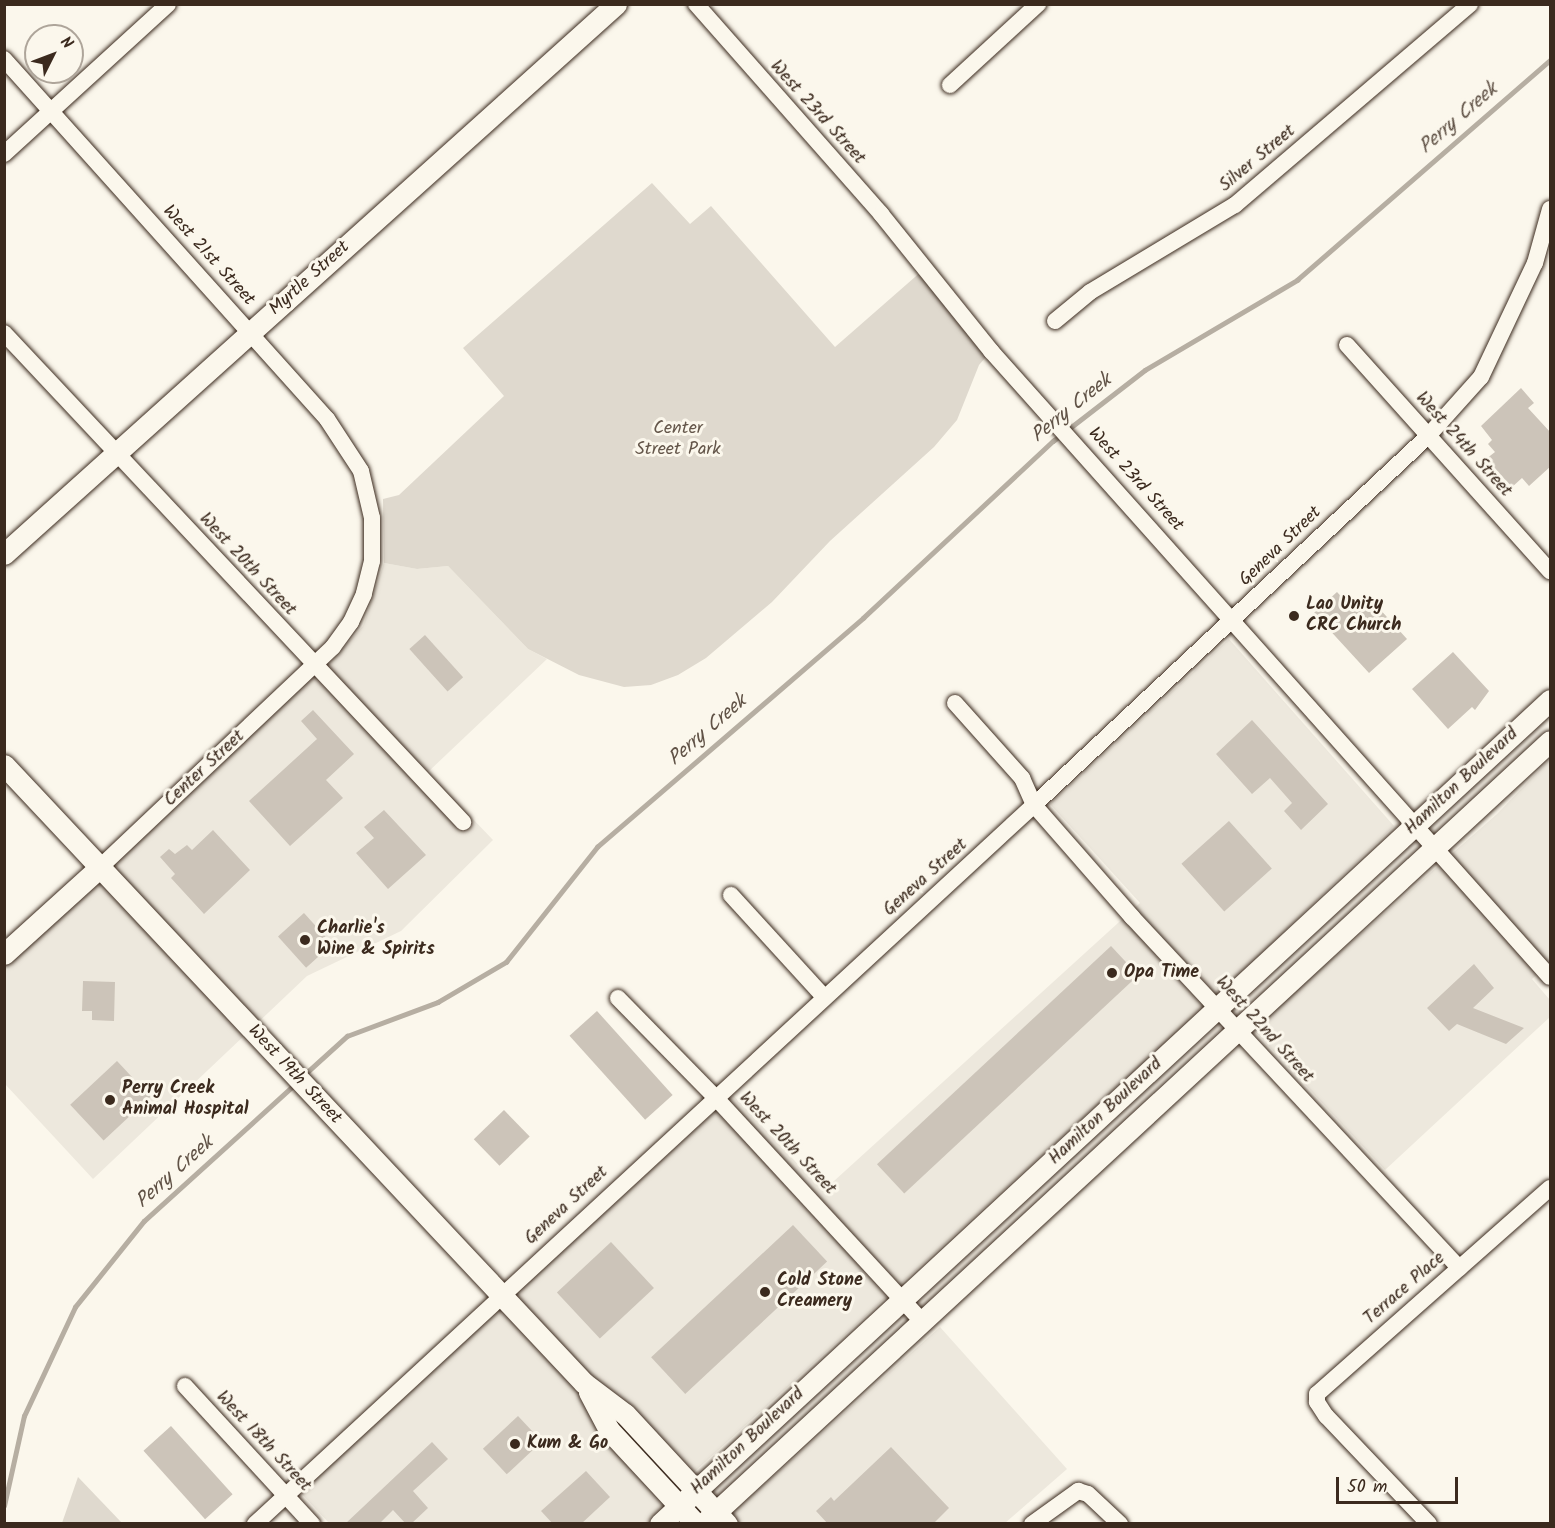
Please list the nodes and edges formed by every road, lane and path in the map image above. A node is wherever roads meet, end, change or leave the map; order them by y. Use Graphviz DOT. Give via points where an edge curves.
graph roads {
  1 [pos="168,4"];
  2 [pos="616,4"];
  3 [pos="696,4"];
  4 [pos="1038,4"];
  5 [pos="1470,4"];
  6 [pos="4,58"];
  7 [pos="950,85"];
  8 [pos="52,111"];
  9 [pos="4,154"];
  10 [pos="1551,209"];
  11 [pos="1543,264"];
  12 [pos="1055,321"];
  13 [pos="4,333"];
  14 [pos="250,333"];
  15 [pos="1347,345"];
  16 [pos="1428,436"];
  17 [pos="116,452"];
  18 [pos="4,554"];
  19 [pos="372,561"];
  20 [pos="1551,571"];
  21 [pos="1233,619"];
  22 [pos="315,667"];
  23 [pos="1551,700"];
  24 [pos="955,704"];
  25 [pos="1551,741"];
  26 [pos="4,765"];
  27 [pos="1034,805"];
  28 [pos="463,822"];
  29 [pos="1415,825"];
  30 [pos="1436,847"];
  31 [pos="100,867"];
  32 [pos="732,895"];
  33 [pos="4,954"];
  34 [pos="1551,977"];
  35 [pos="824,997"];
  36 [pos="618,998"];
  37 [pos="1218,1009"];
  38 [pos="1238,1030"];
  39 [pos="715,1096"];
  40 [pos="1551,1188"];
  41 [pos="1459,1268"];
  42 [pos="501,1294"];
  43 [pos="902,1299"];
  44 [pos="922,1321"];
  45 [pos="584,1383"];
  46 [pos="185,1386"];
  47 [pos="696,1490"];
  48 [pos="285,1495"];
  49 [pos="679,1506"];
  50 [pos="715,1520"];
  51 [pos="1036,1520"];
  52 [pos="255,1524"];
  53 [pos="312,1524"];
  54 [pos="660,1524"];
  55 [pos="696,1524"];
  56 [pos="1120,1524"];
  57 [pos="1429,1524"];
  1 -- 8 [label="street"];
  2 -- 14 [label="main road, Myrtle Street"];
  3 -- 21 [label="street, West 23rd Street" via="881,214 998,359"];
  4 -- 7 [label="street"];
  5 -- 12 [label="street, Silver Street" via="1235,205 1090,292"];
  6 -- 8 [label="street, West 21st Street"];
  8 -- 9 [label="street"];
  8 -- 14 [label="street, West 21st Street"];
  10 -- 11 [label="street, Geneva Street"];
  11 -- 16 [label="street, Geneva Street" via="1481,377"];
  13 -- 17 [label="street, West 20th Street"];
  14 -- 17 [label="main road, Myrtle Street"];
  14 -- 19 [label="street, West 21st Street" via="327,419 356,462 372,518"];
  15 -- 16 [label="street, West 24th Street"];
  16 -- 20 [label="street, West 24th Street"];
  16 -- 21 [label="street, Geneva Street"];
  17 -- 18 [label="main road, Myrtle Street"];
  17 -- 22 [label="street, West 20th Street"];
  19 -- 22 [label="street, Center Street" via="351,622"];
  21 -- 27 [label="street, Geneva Street"];
  21 -- 29 [label="street, West 23rd Street"];
  22 -- 28 [label="street, West 20th Street"];
  22 -- 31 [label="street, Center Street"];
  23 -- 29 [label="main road, Hamilton Boulevard"];
  24 -- 27 [label="street, West 22nd Street" via="1022,778"];
  25 -- 30 [label="main road, Hamilton Boulevard"];
  26 -- 31 [label="main road, West 19th Street"];
  27 -- 35 [label="street, Geneva Street"];
  27 -- 37 [label="street, West 22nd Street"];
  29 -- 30 [label="street, West 23rd Street"];
  29 -- 37 [label="main road, Hamilton Boulevard"];
  30 -- 34 [label="street, West 23rd Street"];
  30 -- 38 [label="main road, Hamilton Boulevard"];
  31 -- 33 [label="main road, Center Street"];
  31 -- 42 [label="main road, West 19th Street"];
  32 -- 35 [label="street"];
  35 -- 39 [label="street, Geneva Street"];
  36 -- 39 [label="street, West 20th Street"];
  37 -- 38 [label="street, West 22nd Street"];
  37 -- 43 [label="main road, Hamilton Boulevard"];
  38 -- 41 [label="street, West 22nd Street"];
  38 -- 44 [label="main road, Hamilton Boulevard"];
  39 -- 42 [label="street, Geneva Street"];
  39 -- 43 [label="street, West 20th Street"];
  40 -- 41 [label="street, Terrace Place"];
  41 -- 57 [label="street, Terrace Place" via="1322,1387 1317,1402"];
  42 -- 45 [label="main road, West 19th Street"];
  42 -- 48 [label="street, Geneva Street"];
  43 -- 44 [label="street, West 20th Street"];
  43 -- 47 [label="main road, Hamilton Boulevard"];
  44 -- 50 [label="main road, Hamilton Boulevard"];
  45 -- 47 [label="main road, West 19th Street" via="625,1414"];
  45 -- 49 [label="main road, West 19th Street" via="609,1430"];
  46 -- 48 [label="street, West 18th Street"];
  47 -- 49 [label="main road, Hamilton Boulevard"];
  47 -- 50 [label="main road, West 19th Street"];
  48 -- 52 [label="street, Geneva Street"];
  48 -- 53 [label="street, West 18th Street"];
  49 -- 54 [label="main road, Hamilton Boulevard"];
  49 -- 55 [label="main road, West 19th Street"];
  51 -- 56 [label="street" via="1078,1491 1088,1494"];
}
